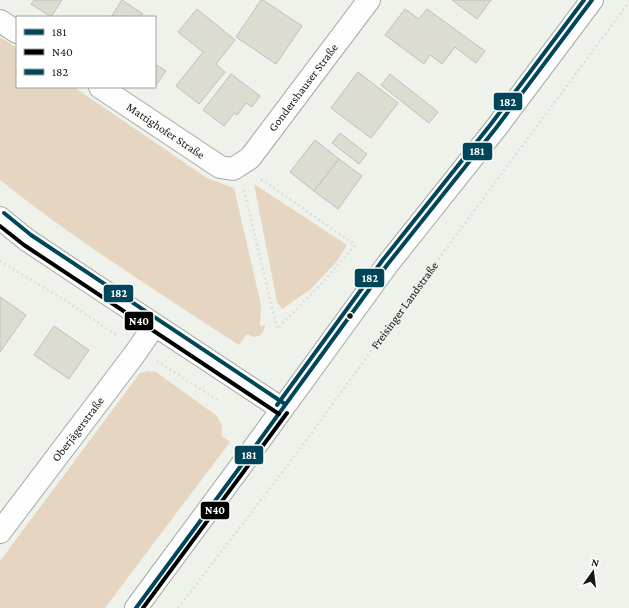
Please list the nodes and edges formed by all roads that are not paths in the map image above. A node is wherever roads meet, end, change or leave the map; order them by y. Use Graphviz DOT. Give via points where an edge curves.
graph roads {
  1 [pos="369,0"];
  2 [pos="592,0"];
  3 [pos="0,21"];
  4 [pos="16,31"];
  5 [pos="101,88"];
  6 [pos="232,169"];
  7 [pos="0,218"];
  8 [pos="154,326"];
  9 [pos="282,409"];
  10 [pos="0,532"];
  11 [pos="136,608"];
  1 -- 6 [label="main road, Gondershauser Straße" via="250,158"];
  2 -- 9 [label="main road" via="496,128 387,265"];
  3 -- 4 [label="main road"];
  5 -- 6 [label="main road, Mattighofer Straße" via="220,168"];
  7 -- 8 [label="main road" via="27,240"];
  8 -- 9 [label="main road"];
  8 -- 10 [label="main road, Oberjägerstraße"];
  9 -- 11 [label="main road"];
}
